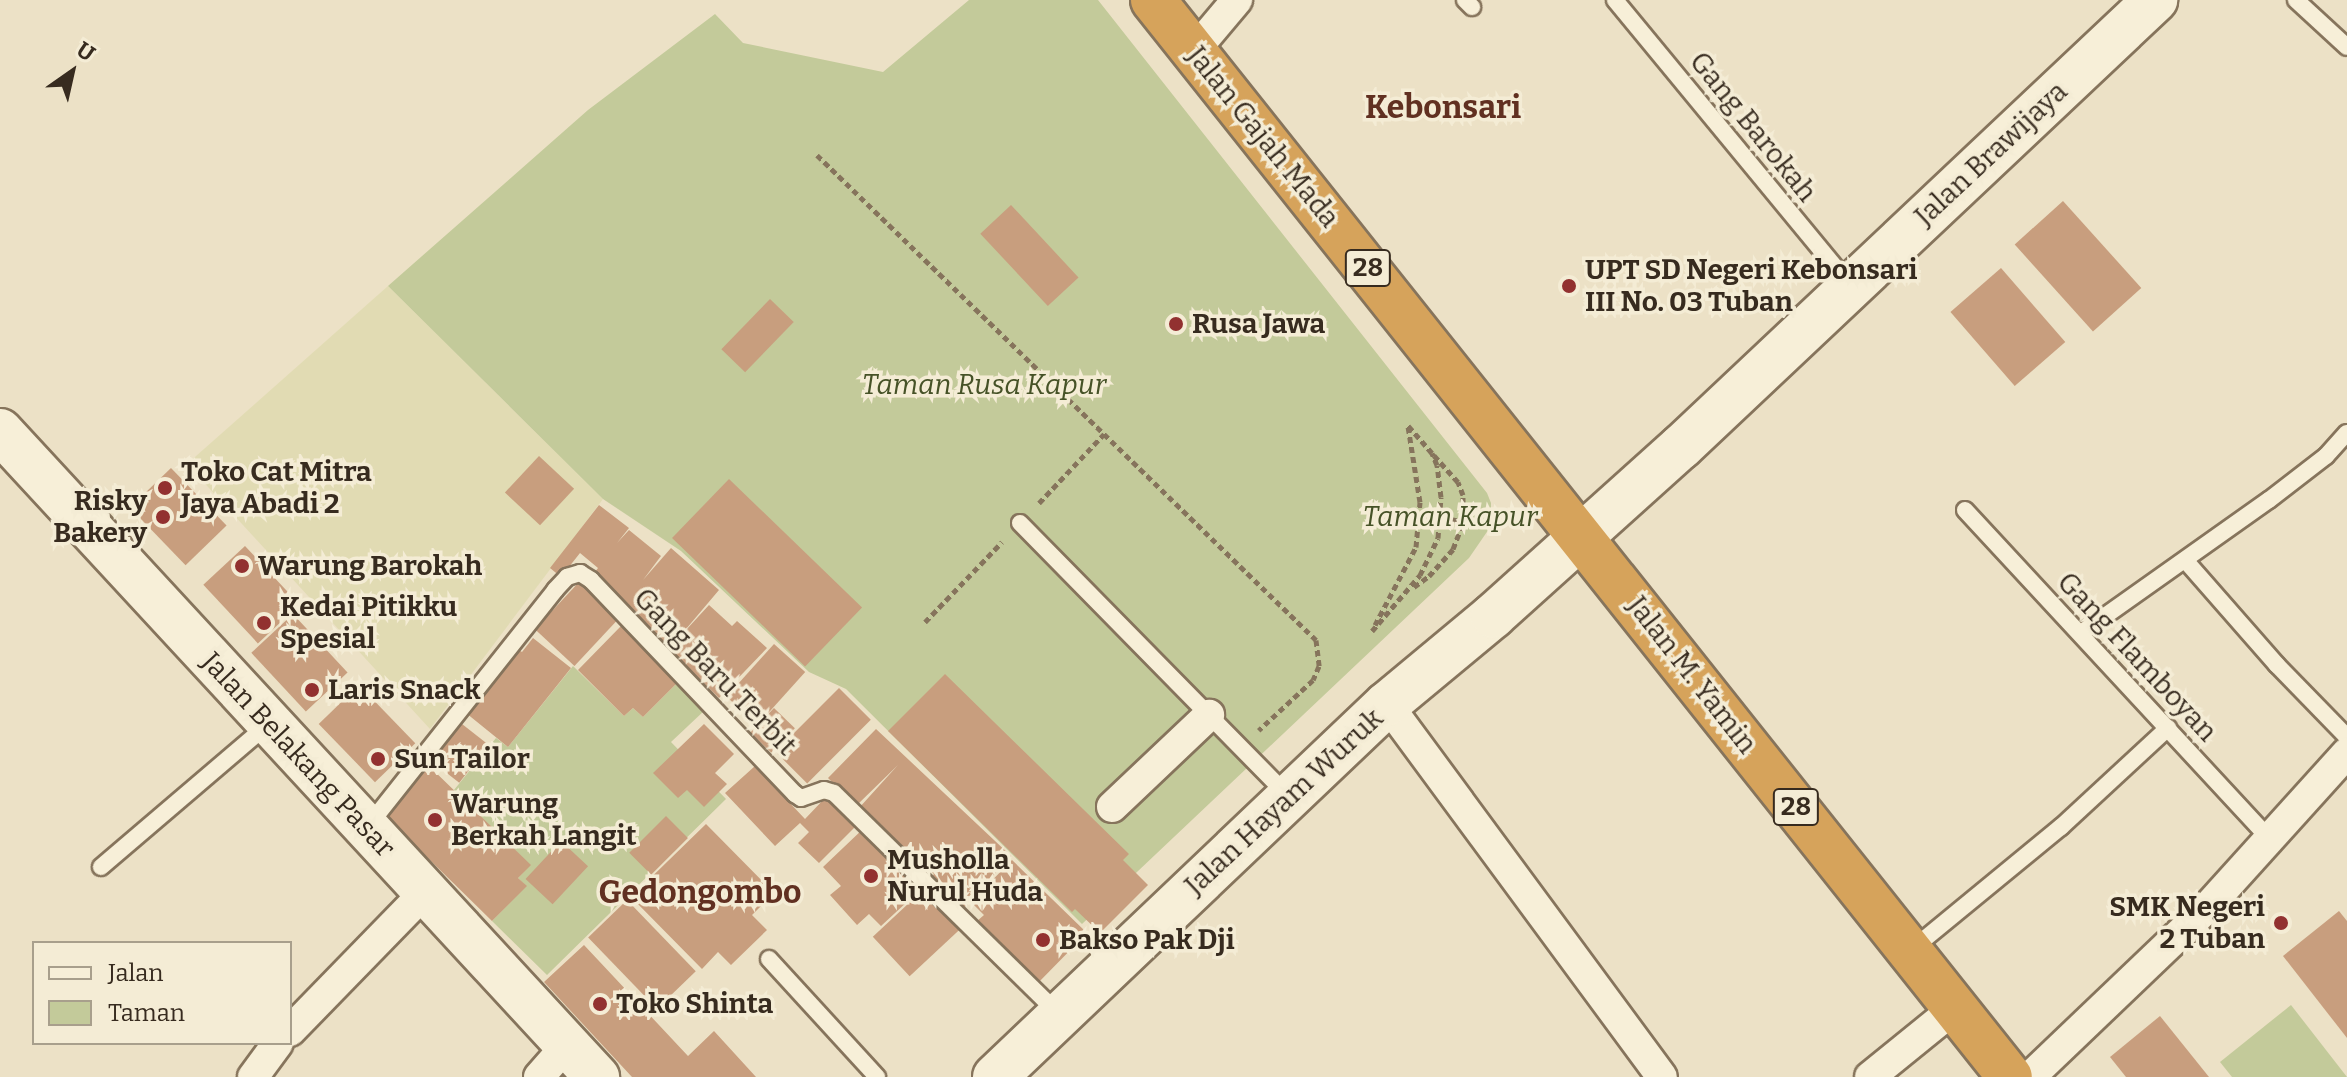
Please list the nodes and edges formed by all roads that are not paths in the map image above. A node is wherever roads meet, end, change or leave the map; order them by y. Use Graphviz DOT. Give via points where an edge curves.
graph roads {
  1 [pos="1153,0"];
  2 [pos="1237,0"];
  3 [pos="1615,0"];
  4 [pos="2155,0"];
  5 [pos="2296,0"];
  6 [pos="2347,47"];
  7 [pos="1194,51"];
  8 [pos="1851,286"];
  9 [pos="0,431"];
  10 [pos="2347,433"];
  11 [pos="1965,510"];
  12 [pos="1020,523"];
  13 [pos="1582,537"];
  14 [pos="2185,560"];
  15 [pos="2081,633"];
  16 [pos="1387,704"];
  17 [pos="1209,715"];
  18 [pos="268,724"];
  19 [pos="2168,728"];
  20 [pos="2347,737"];
  21 [pos="2347,753"];
  22 [pos="1289,797"];
  23 [pos="1112,807"];
  24 [pos="366,829"];
  25 [pos="2271,840"];
  26 [pos="101,867"];
  27 [pos="426,891"];
  28 [pos="1910,951"];
  29 [pos="769,959"];
  30 [pos="1955,1008"];
  31 [pos="1059,1014"];
  32 [pos="292,1029"];
  33 [pos="277,1045"];
  34 [pos="567,1045"];
  35 [pos="253,1077"];
  36 [pos="539,1077"];
  37 [pos="597,1077"];
  38 [pos="877,1077"];
  39 [pos="995,1077"];
  40 [pos="1662,1077"];
  41 [pos="1870,1077"];
  42 [pos="2010,1077"];
  43 [pos="2030,1077"];
  1 -- 7 [label="highway, Jalan Gajah Mada / 28"];
  2 -- 7 [label="street"];
  3 -- 8 [label="lane, Gang Barokah"];
  4 -- 8 [label="main road, Jalan Brawijaya"];
  5 -- 6 [label="lane"];
  7 -- 13 [label="highway, Jalan Gajah Mada / 28"];
  8 -- 13 [label="main road, Jalan Brawijaya"];
  9 -- 18 [label="main road, Jalan Belakang Pasar"];
  10 -- 14 [label="lane" via="2326,456"];
  11 -- 15 [label="lane, Gang Flamboyan"];
  12 -- 17 [label="lane"];
  13 -- 16 [label="main road, Jalan Hayam Wuruk"];
  13 -- 28 [label="highway, Jalan M. Yamin / 28"];
  14 -- 15 [label="lane"];
  14 -- 20 [label="lane"];
  15 -- 19 [label="lane, Gang Flamboyan"];
  16 -- 22 [label="main road, Jalan Hayam Wuruk"];
  16 -- 40 [label="street"];
  17 -- 22 [label="lane"];
  17 -- 23 [label="street"];
  18 -- 24 [label="main road, Jalan Belakang Pasar"];
  18 -- 26 [label="lane"];
  19 -- 25 [label="lane, Gang Flamboyan"];
  19 -- 28 [label="lane" via="2061,827"];
  21 -- 25 [label="street"];
  22 -- 31 [label="main road, Jalan Hayam Wuruk"];
  24 -- 27 [label="main road, Jalan Belakang Pasar"];
  24 -- 31 [label="lane, Gang Baru Terbit" via="555,590 567,577 580,573 795,794 834,793"];
  25 -- 43 [label="street"];
  27 -- 32 [label="street"];
  27 -- 34 [label="main road, Jalan Belakang Pasar"];
  28 -- 30 [label="highway, Jalan M. Yamin / 28"];
  29 -- 38 [label="lane"];
  30 -- 41 [label="street"];
  30 -- 42 [label="highway, Jalan M. Yamin / 28"];
  31 -- 39 [label="main road, Jalan Hayam Wuruk"];
  33 -- 35 [label="street"];
  34 -- 36 [label="street"];
  34 -- 37 [label="main road, Jalan Belakang Pasar"];
}
